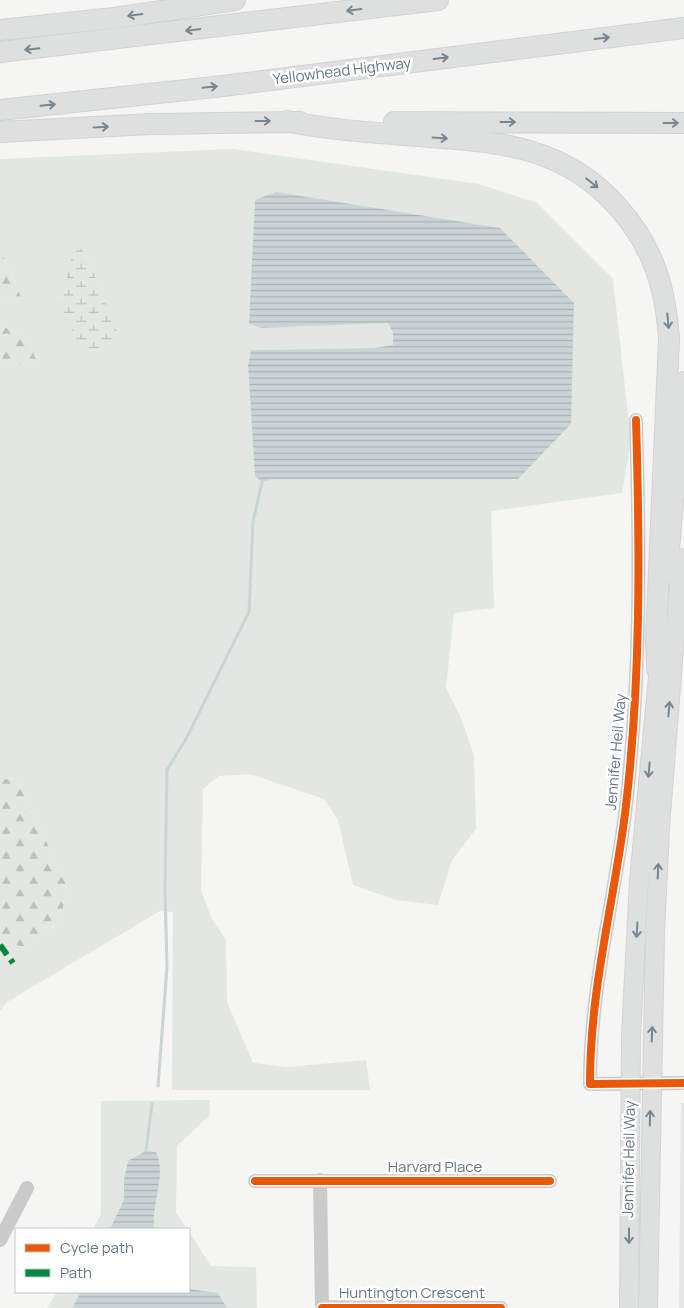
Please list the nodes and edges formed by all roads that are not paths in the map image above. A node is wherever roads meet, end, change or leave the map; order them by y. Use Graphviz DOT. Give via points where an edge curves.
graph roads {
  1 [pos="235,0"];
  2 [pos="438,0"];
  3 [pos="684,28"];
  4 [pos="0,30"];
  5 [pos="0,52"];
  6 [pos="0,110"];
  7 [pos="287,122"];
  8 [pos="684,123"];
  9 [pos="0,132"];
  10 [pos="684,382"];
  11 [pos="636,420"];
  12 [pos="684,512"];
  13 [pos="683,566"];
  14 [pos="657,669"];
  15 [pos="630,1082"];
  16 [pos="651,1082"];
  17 [pos="684,1083"];
  18 [pos="320,1180"];
  19 [pos="255,1181"];
  20 [pos="550,1182"];
  21 [pos="27,1188"];
  22 [pos="0,1240"];
  23 [pos="322,1308"];
  24 [pos="501,1308"];
  25 [pos="629,1308"];
  26 [pos="648,1308"];
  1 -- 4 [label="highway, one-way" via="114,18"];
  2 -- 5 [label="highway, one-way"];
  6 -- 3 [label="highway, Yellowhead Highway, one-way"];
  7 -- 8 [label="highway, one-way"];
  9 -- 7 [label="highway, one-way" via="151,124"];
  7 -- 14 [label="highway, one-way" via="323,129 522,147 577,171 608,196 631,222 659,275 669,338"];
  10 -- 14 [label="main road, Jennifer Heil Way"];
  11 -- 15 [label="street, Jennifer Heil Way" via="638,572 635,707 624,815 593,1008 590,1084"];
  12 -- 13 [label="main road, Jennifer Heil Way"];
  16 -- 13 [label="main road, Jennifer Heil Way, one-way" via="660,828"];
  14 -- 15 [label="main road, Jennifer Heil Way, one-way" via="639,882"];
  15 -- 16 [label="street"];
  15 -- 25 [label="main road, Jennifer Heil Way, one-way"];
  16 -- 17 [label="street"];
  26 -- 16 [label="main road, Jennifer Heil Way, one-way"];
  18 -- 19 [label="street, Harvard Place"];
  18 -- 20 [label="street, Harvard Place"];
  18 -- 23 [label="street"];
  21 -- 22 [label="street"];
  23 -- 24 [label="street, Huntington Crescent"];
}
